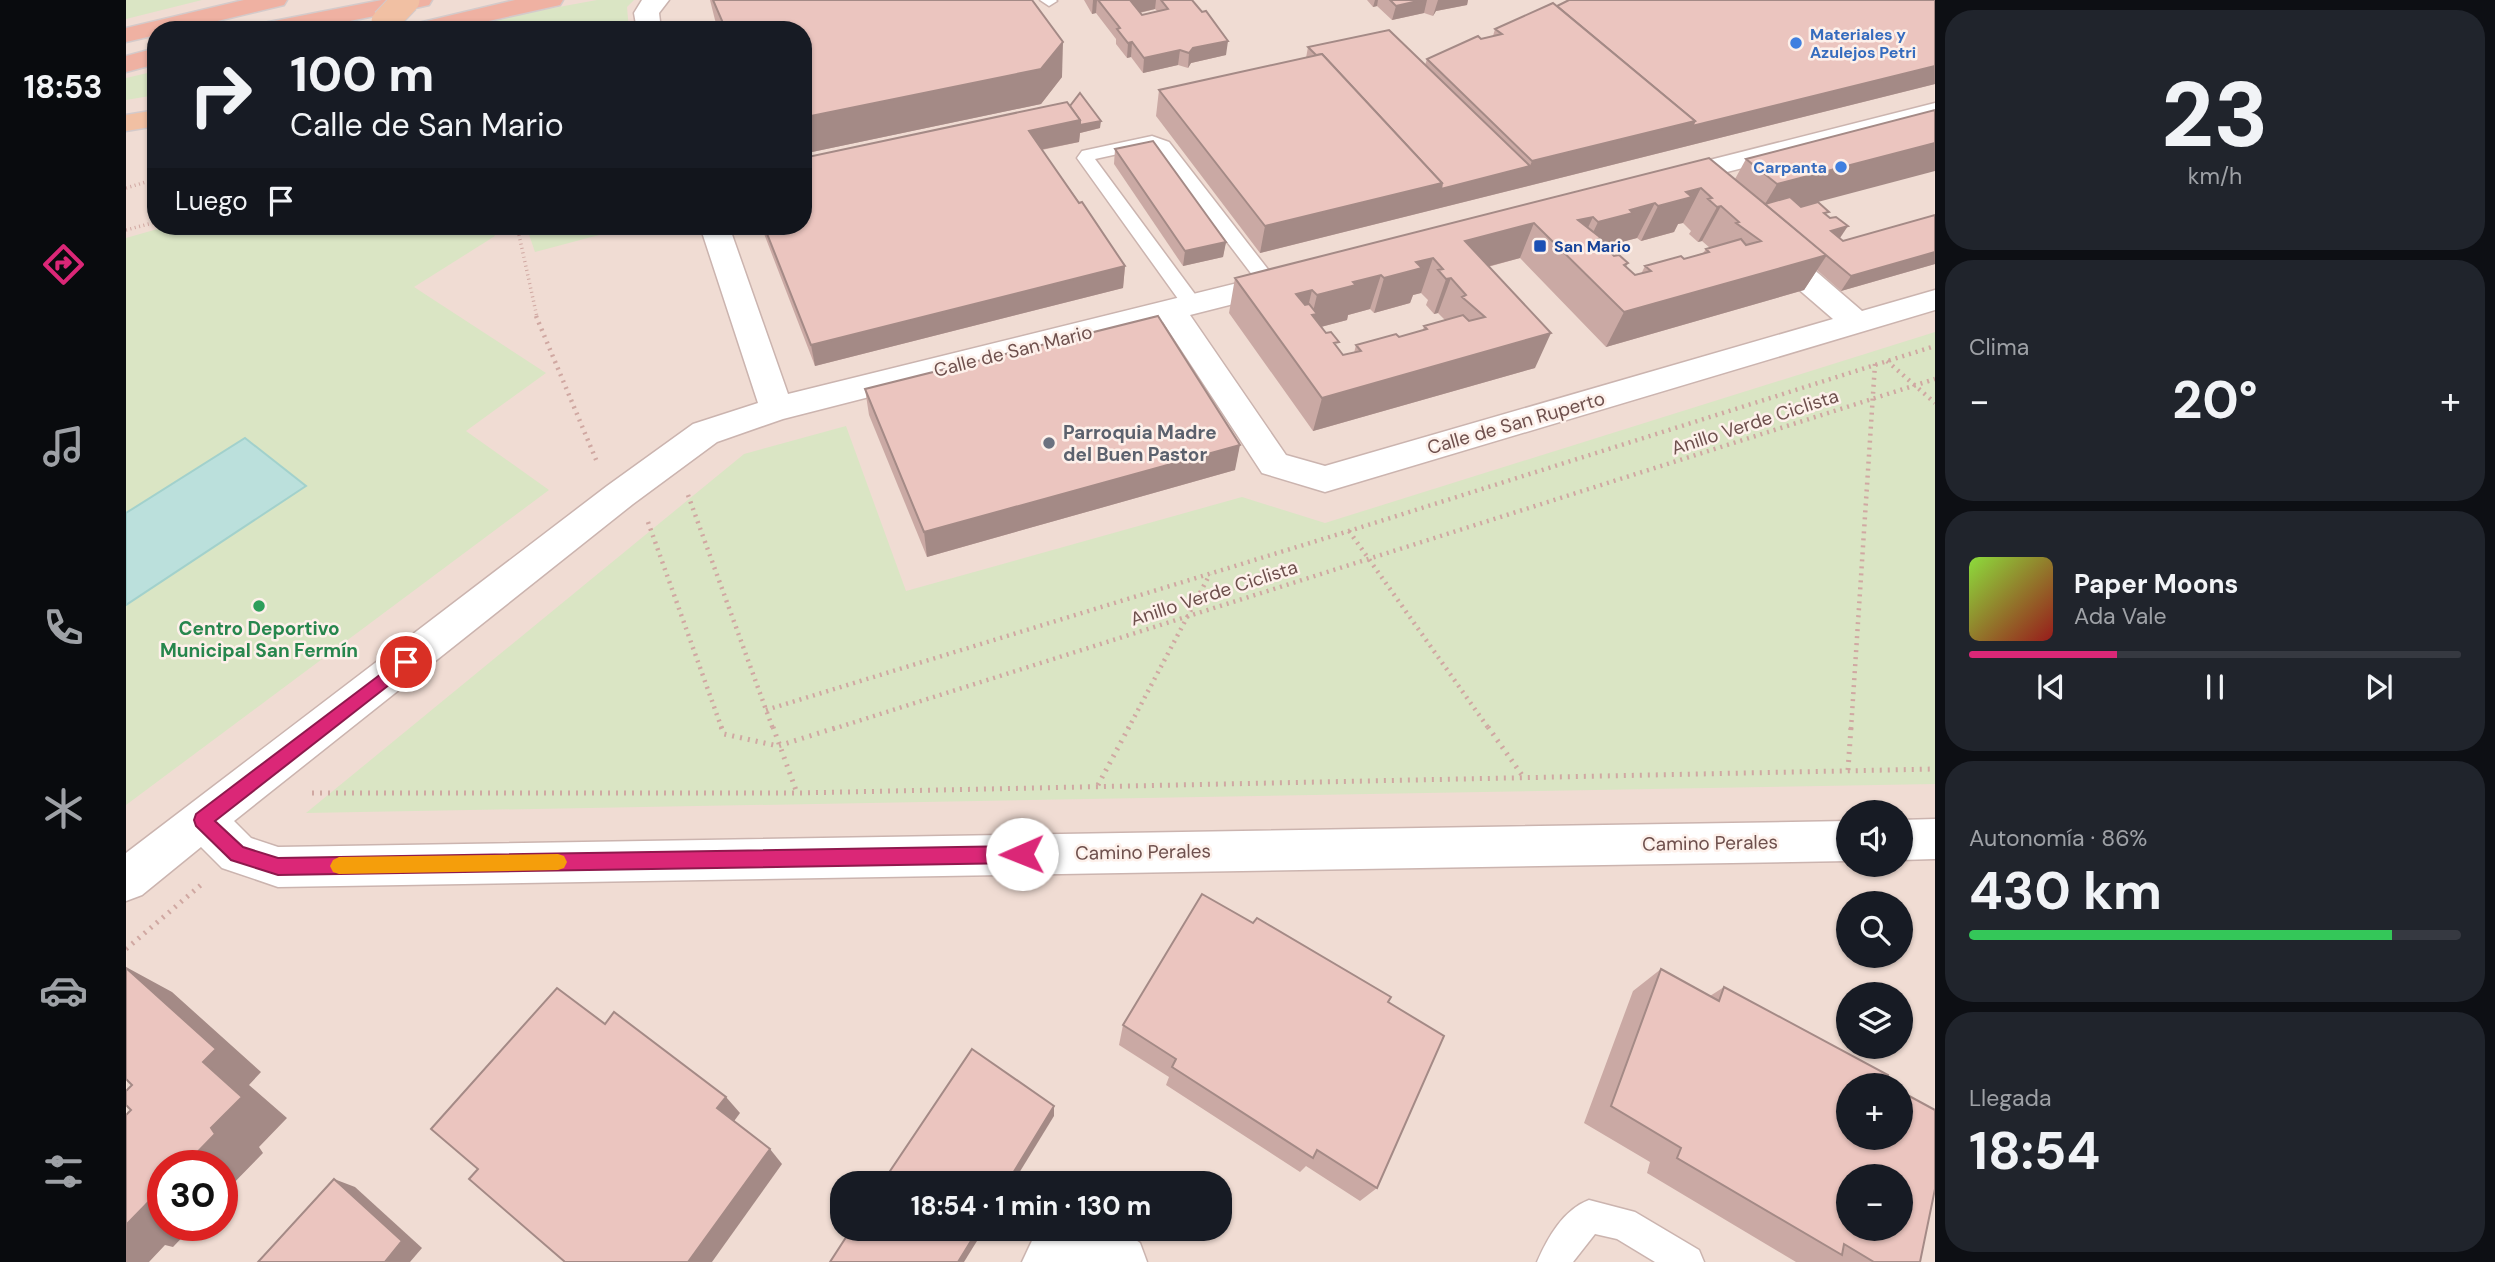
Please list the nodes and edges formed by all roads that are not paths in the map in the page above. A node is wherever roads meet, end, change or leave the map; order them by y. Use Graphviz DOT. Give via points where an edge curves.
graph roads {
  1 [pos="275,0"];
  2 [pos="406,0"];
  3 [pos="420,0"];
  4 [pos="551,0"];
  5 [pos="657,0"];
  6 [pos="186,21"];
  7 [pos="311,21"];
  8 [pos="384,21"];
  9 [pos="452,21"];
  10 [pos="647,21"];
  11 [pos="147,30"];
  12 [pos="126,35"];
  13 [pos="147,58"];
  14 [pos="126,64"];
  15 [pos="1935,111"];
  16 [pos="147,120"];
  17 [pos="126,123"];
  18 [pos="1684,175"];
  19 [pos="1645,185"];
  20 [pos="1715,201"];
  21 [pos="1745,227"];
  22 [pos="717,235"];
  23 [pos="1310,275"];
  24 [pos="1270,285"];
  25 [pos="1935,300"];
  26 [pos="1182,308"];
  27 [pos="1857,323"];
  28 [pos="778,409"];
  29 [pos="202,820"];
  30 [pos="1935,839"];
  31 [pos="1913,840"];
  32 [pos="1836,841"];
  33 [pos="126,880"];
  34 [pos="1060,1241"];
  35 [pos="1093,1241"];
  36 [pos="1048,1262"];
  37 [pos="1121,1262"];
  38 [pos="1554,1262"];
  39 [pos="1687,1262"];
  1 -- 6 [label="highway"];
  2 -- 8 [label="main road, bridge"];
  3 -- 7 [label="highway"];
  4 -- 9 [label="highway"];
  5 -- 10 [label="street" via="645,12"];
  11 -- 12 [label="highway"];
  13 -- 14 [label="highway"];
  15 -- 18 [label="street"];
  16 -- 17 [label="main road"];
  18 -- 19 [label="street"];
  18 -- 20 [label="street"];
  21 -- 27 [label="street"];
  22 -- 28 [label="street"];
  23 -- 24 [label="street, Calle de San Mario"];
  24 -- 26 [label="street, Calle de San Mario"];
  24 -- 26 [label="lane" via="1163,146 1152,141 1088,155"];
  25 -- 27 [label="street, Calle de San Ruperto"];
  26 -- 27 [label="street, Calle de San Ruperto" via="1274,464 1325,479"];
  26 -- 28 [label="street, Calle de San Mario"];
  28 -- 29 [label="street, Calle de San Mario" via="705,433"];
  29 -- 32 [label="street, Camino Perales" via="237,854 278,867"];
  29 -- 33 [label="street, Calle de San Mario"];
  30 -- 31 [label="street"];
  34 -- 36 [label="street"];
  35 -- 37 [label="street"];
  38 -- 39 [label="lane" via="1567,1239 1589,1216 1623,1224"];
}
